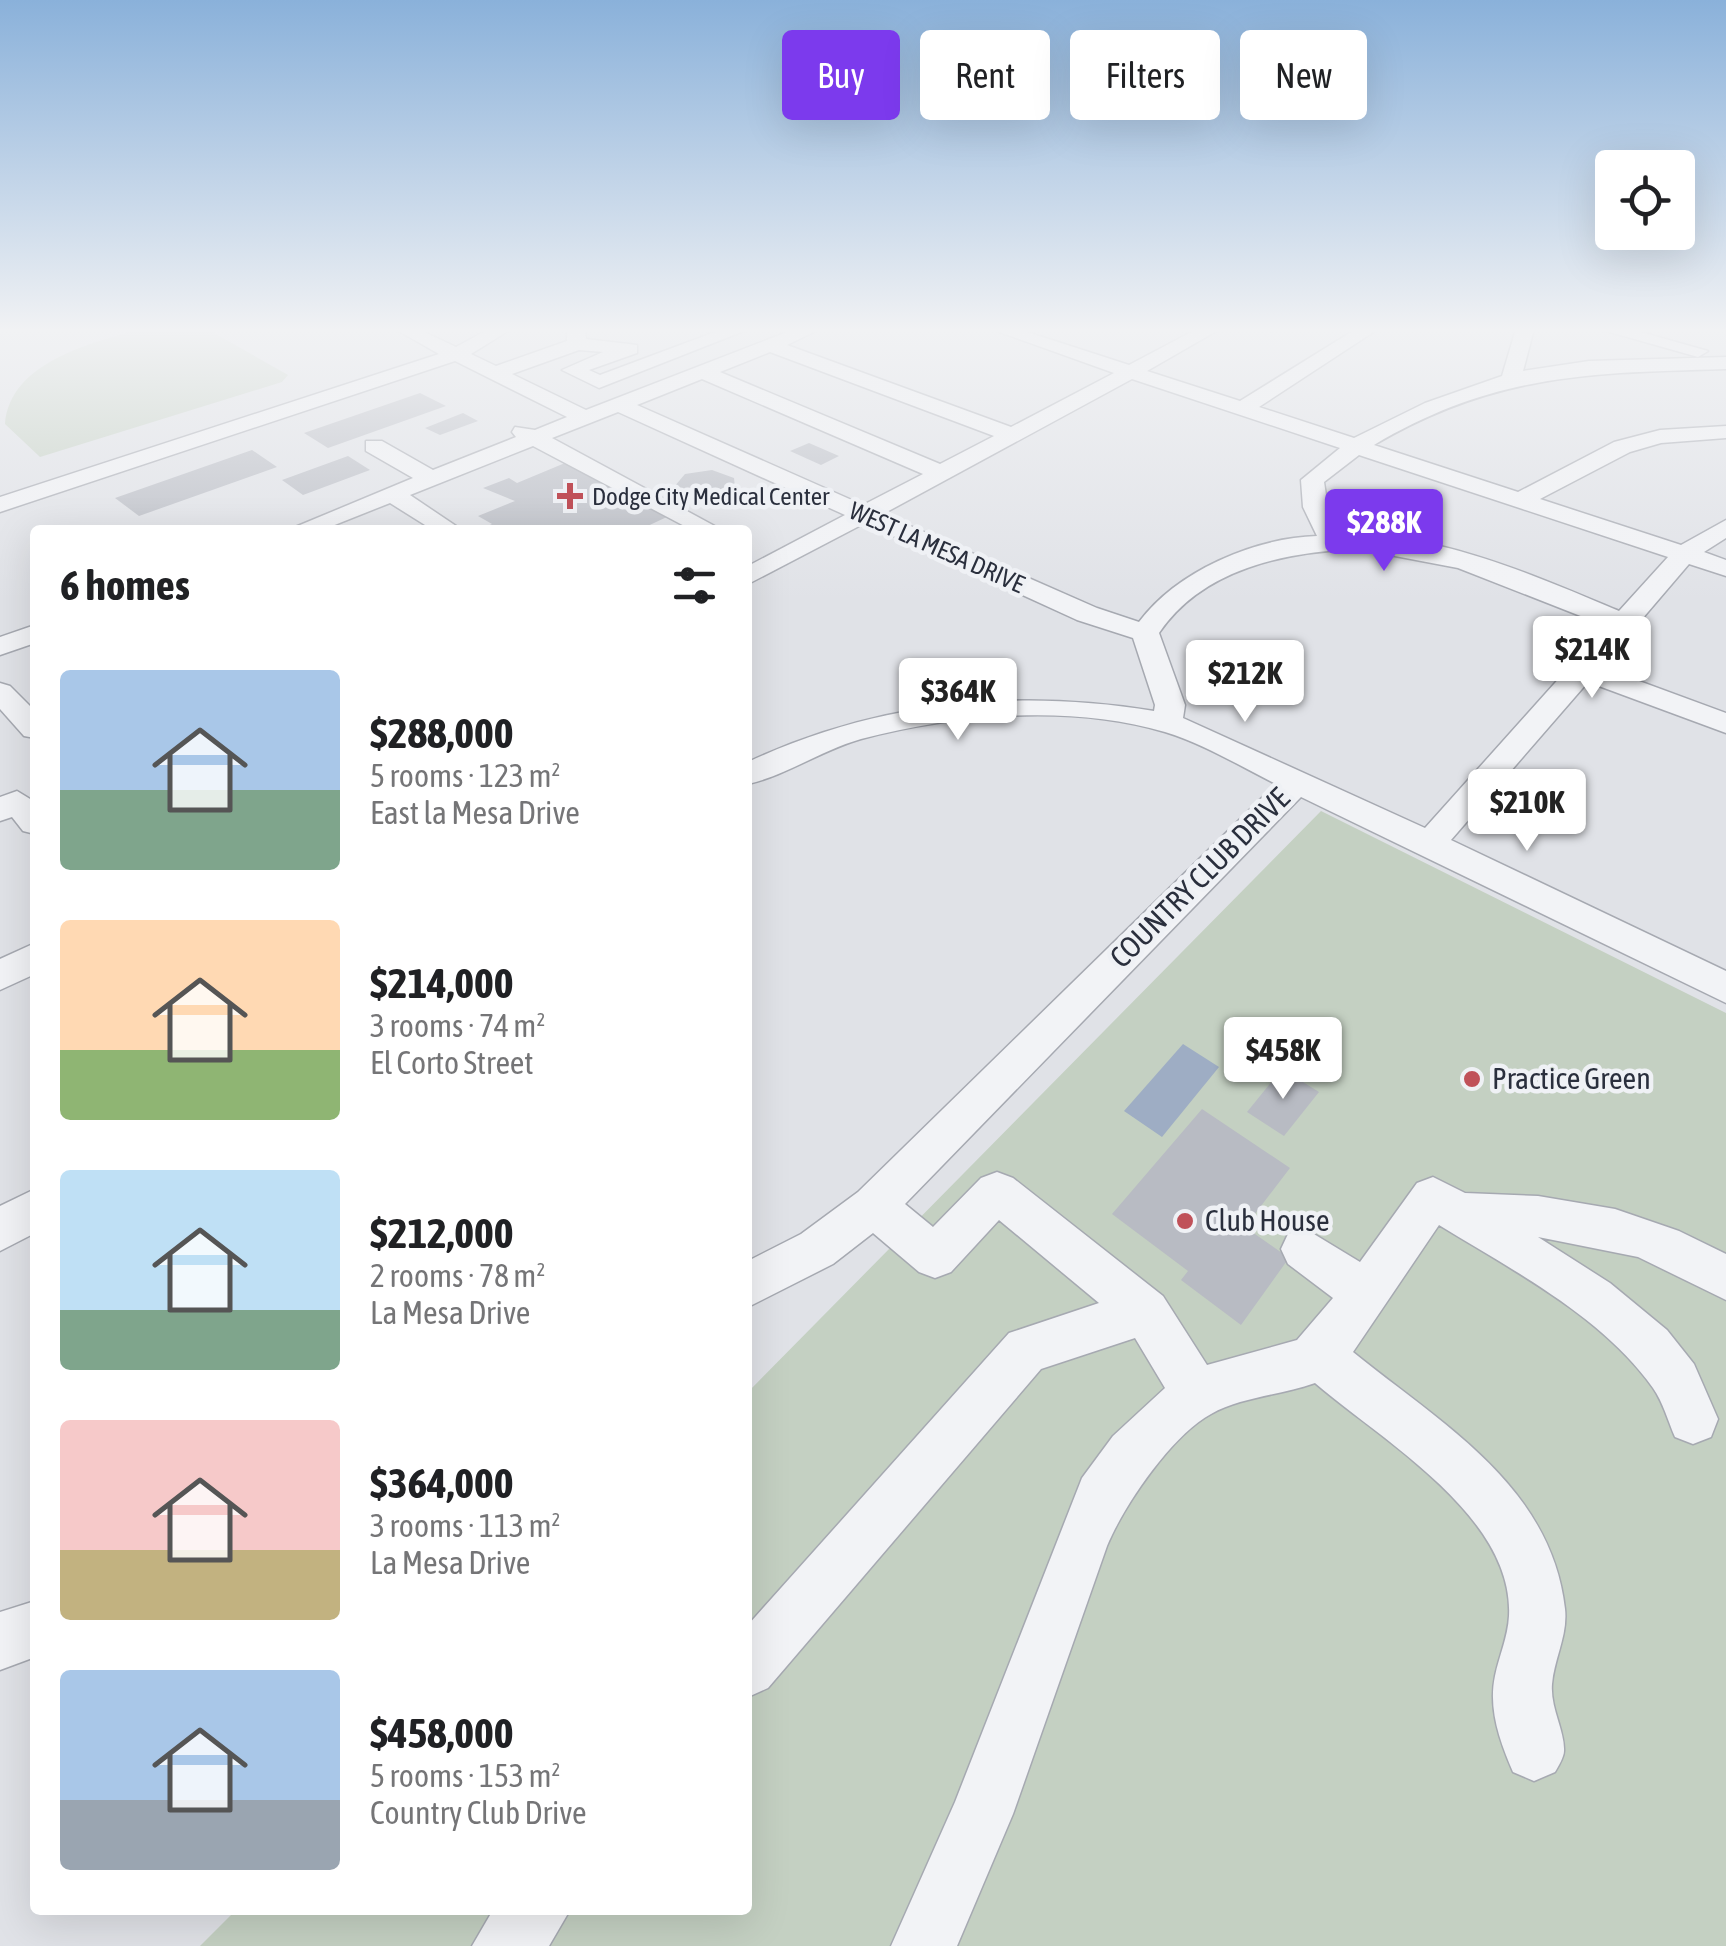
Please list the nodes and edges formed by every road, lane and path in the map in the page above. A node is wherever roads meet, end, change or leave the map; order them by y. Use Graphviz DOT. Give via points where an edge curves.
graph roads {
  1 [pos="257,420"];
  2 [pos="514,420"];
  3 [pos="586,420"];
  4 [pos="653,420"];
  5 [pos="816,420"];
  6 [pos="971,420"];
  7 [pos="1041,420"];
  8 [pos="1278,420"];
  9 [pos="1419,420"];
  10 [pos="1726,432"];
  11 [pos="1012,435"];
  12 [pos="535,440"];
  13 [pos="374,446"];
  14 [pos="1358,446"];
  15 [pos="941,473"];
  16 [pos="432,478"];
  17 [pos="392,494"];
  18 [pos="1521,500"];
  19 [pos="0,504"];
  20 [pos="864,514"];
  21 [pos="439,523"];
  22 [pos="313,525"];
  23 [pos="700,525"];
  24 [pos="1726,526"];
  25 [pos="1336,544"];
  26 [pos="1684,554"];
  27 [pos="1726,568"];
  28 [pos="752,574"];
  29 [pos="1623,623"];
  30 [pos="1145,633"];
  31 [pos="30,636"];
  32 [pos="0,647"];
  33 [pos="1581,669"];
  34 [pos="0,692"];
  35 [pos="1167,723"];
  36 [pos="30,724"];
  37 [pos="1726,724"];
  38 [pos="752,772"];
  39 [pos="1298,782"];
  40 [pos="0,810"];
  41 [pos="30,817"];
  42 [pos="1430,843"];
  43 [pos="30,960"];
  44 [pos="0,976"];
  45 [pos="1726,988"];
  46 [pos="874,1206"];
  47 [pos="30,1212"];
  48 [pos="1460,1213"];
  49 [pos="0,1230"];
  50 [pos="1304,1249"];
  51 [pos="1726,1278"];
  52 [pos="752,1283"];
  53 [pos="1364,1293"];
  54 [pos="1146,1312"];
  55 [pos="1320,1356"];
  56 [pos="1196,1392"];
  57 [pos="1693,1419"];
  58 [pos="30,1631"];
  59 [pos="0,1642"];
  60 [pos="752,1663"];
  61 [pos="1534,1751"];
  62 [pos="532,1915"];
  63 [pos="505,1946"];
  64 [pos="924,1946"];
  1 -- 19 [label="street"];
  2 -- 12 [label="street" via="508,422"];
  3 -- 12 [label="street"];
  4 -- 20 [label="street, WEST LA MESA DRIVE"];
  5 -- 15 [label="street"];
  6 -- 11 [label="street"];
  7 -- 11 [label="street"];
  8 -- 14 [label="street"];
  9 -- 14 [label="street"];
  10 -- 18 [label="street" via="1660,436 1622,447"];
  11 -- 15 [label="street"];
  12 -- 16 [label="street"];
  12 -- 23 [label="street"];
  13 -- 16 [label="street"];
  14 -- 18 [label="street"];
  14 -- 25 [label="street" via="1312,480 1320,526"];
  15 -- 20 [label="street"];
  16 -- 17 [label="street"];
  17 -- 21 [label="street"];
  17 -- 22 [label="street"];
  18 -- 26 [label="street"];
  20 -- 28 [label="street"];
  20 -- 30 [label="street, WEST LA MESA DRIVE"];
  24 -- 26 [label="street"];
  25 -- 29 [label="street" via="1472,562"];
  25 -- 30 [label="street" via="1262,550 1219,569 1161,608"];
  26 -- 27 [label="street"];
  26 -- 29 [label="street"];
  29 -- 33 [label="street"];
  30 -- 35 [label="street" via="1170,704"];
  31 -- 32 [label="street"];
  33 -- 37 [label="street"];
  33 -- 42 [label="street"];
  34 -- 36 [label="street"];
  35 -- 38 [label="street" via="1016,706 942,714 842,737"];
  35 -- 39 [label="street"];
  39 -- 42 [label="street, COUNTRY CLUB DRIVE"];
  39 -- 46 [label="street, COUNTRY CLUB DRIVE"];
  40 -- 41 [label="street" via="17,802"];
  42 -- 45 [label="street, COUNTRY CLUB DRIVE"];
  43 -- 44 [label="street"];
  46 -- 52 [label="street, COUNTRY CLUB DRIVE" via="817,1249"];
  46 -- 54 [label="street" via="935,1257 997,1192"];
  47 -- 49 [label="street"];
  48 -- 51 [label="street" via="1554,1219 1624,1233"];
  48 -- 53 [label="street" via="1434,1197"];
  48 -- 57 [label="street" via="1585,1295 1640,1340 1670,1370"];
  50 -- 53 [label="street"];
  53 -- 55 [label="street"];
  54 -- 56 [label="street"];
  54 -- 60 [label="street" via="1026,1350"];
  55 -- 56 [label="street"];
  55 -- 61 [label="street" via="1396,1413 1498,1511 1537,1608 1523,1717"];
  56 -- 64 [label="street" via="1132,1454 1102,1497 982,1814"];
  58 -- 59 [label="street"];
  62 -- 63 [label="street"];
}
